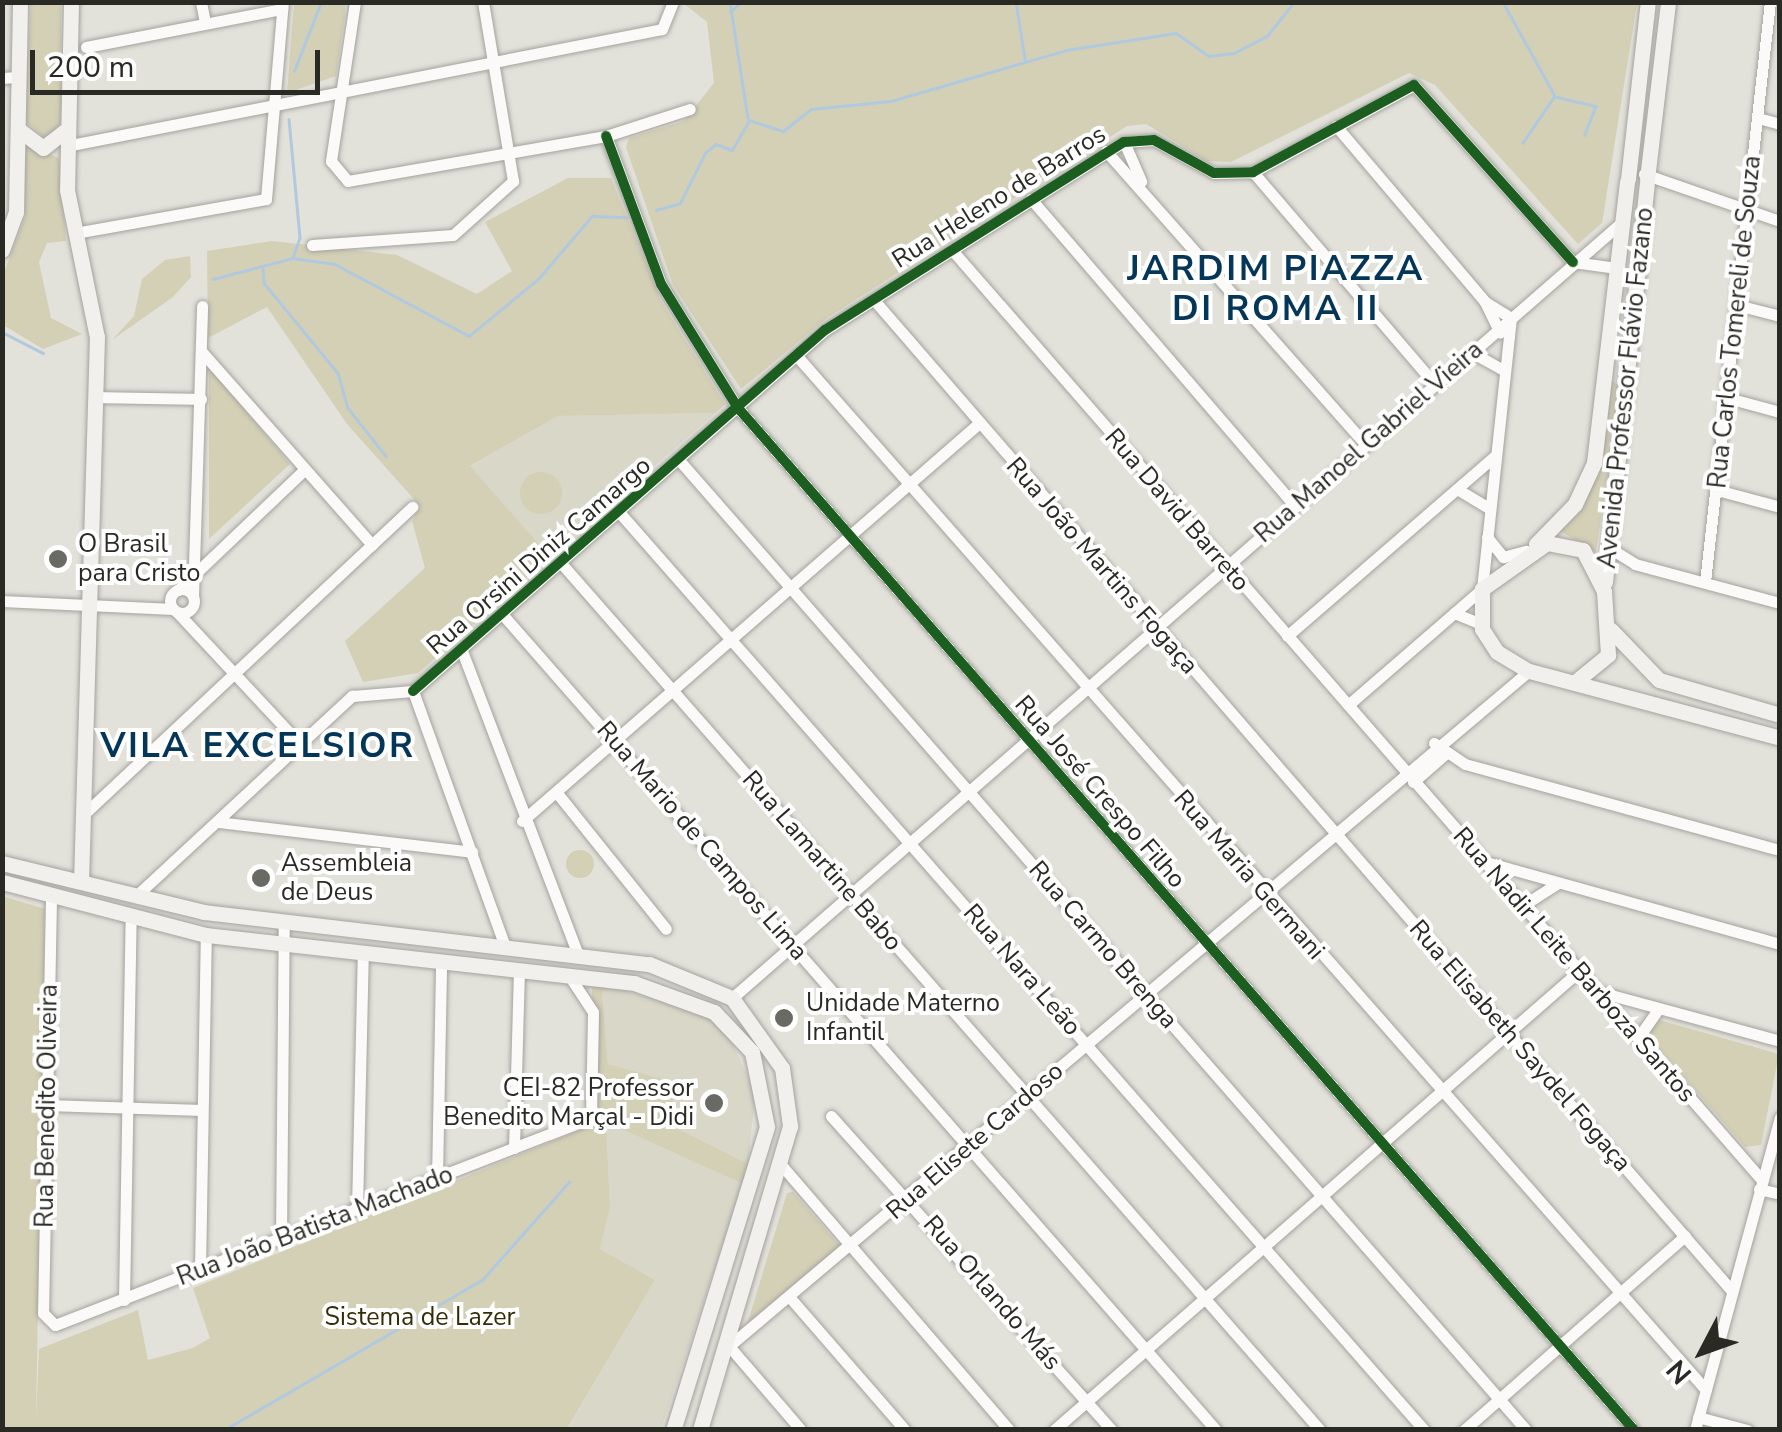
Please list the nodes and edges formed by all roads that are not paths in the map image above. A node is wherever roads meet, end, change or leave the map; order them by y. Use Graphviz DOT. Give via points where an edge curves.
graph roads {
  1 [pos="202,2"];
  2 [pos="355,2"];
  3 [pos="483,2"];
  4 [pos="674,2"];
  5 [pos="1648,2"];
  6 [pos="1668,2"];
  7 [pos="1770,2"];
  8 [pos="21,4"];
  9 [pos="70,4"];
  10 [pos="283,6"];
  11 [pos="205,22"];
  12 [pos="1774,27"];
  13 [pos="70,40"];
  14 [pos="86,47"];
  15 [pos="69,58"];
  16 [pos="494,63"];
  17 [pos="10,77"];
  18 [pos="341,92"];
  19 [pos="271,104"];
  20 [pos="690,109"];
  21 [pos="1758,118"];
  22 [pos="1780,124"];
  23 [pos="1336,126"];
  24 [pos="18,129"];
  25 [pos="606,136"];
  26 [pos="60,142"];
  27 [pos="1124,142"];
  28 [pos="1106,151"];
  29 [pos="512,152"];
  30 [pos="1253,172"];
  31 [pos="1641,182"];
  32 [pos="1144,189"];
  33 [pos="1031,198"];
  34 [pos="1746,212"];
  35 [pos="1780,221"];
  36 [pos="1622,222"];
  37 [pos="74,233"];
  38 [pos="312,245"];
  39 [pos="4,247"];
  40 [pos="952,250"];
  41 [pos="1639,260"];
  42 [pos="1574,262"];
  43 [pos="1617,268"];
  44 [pos="874,300"];
  45 [pos="1485,302"];
  46 [pos="1737,305"];
  47 [pos="202,306"];
  48 [pos="1780,316"];
  49 [pos="1511,318"];
  50 [pos="1500,328"];
  51 [pos="825,330"];
  52 [pos="202,352"];
  53 [pos="1471,352"];
  54 [pos="796,355"];
  55 [pos="1502,369"];
  56 [pos="1435,384"];
  57 [pos="96,397"];
  58 [pos="1728,398"];
  59 [pos="200,400"];
  60 [pos="738,408"];
  61 [pos="1780,412"];
  62 [pos="978,424"];
  63 [pos="1366,445"];
  64 [pos="1495,456"];
  65 [pos="679,460"];
  66 [pos="303,472"];
  67 [pos="909,484"];
  68 [pos="1457,488"];
  69 [pos="1717,490"];
  70 [pos="1295,506"];
  71 [pos="412,507"];
  72 [pos="1780,507"];
  73 [pos="1488,508"];
  74 [pos="619,512"];
  75 [pos="1486,533"];
  76 [pos="849,536"];
  77 [pos="372,545"];
  78 [pos="1534,547"];
  79 [pos="1608,548"];
  80 [pos="561,563"];
  81 [pos="1635,564"];
  82 [pos="196,565"];
  83 [pos="1226,566"];
  84 [pos="1606,570"];
  85 [pos="1705,582"];
  86 [pos="789,587"];
  87 [pos="1482,589"];
  88 [pos="178,590"];
  89 [pos="1604,591"];
  90 [pos="2,601"];
  91 [pos="193,601"];
  92 [pos="1780,603"];
  93 [pos="89,605"];
  94 [pos="175,610"];
  95 [pos="1454,613"];
  96 [pos="502,615"];
  97 [pos="1481,624"];
  98 [pos="1155,626"];
  99 [pos="1610,628"];
  100 [pos="203,635"];
  101 [pos="1287,636"];
  102 [pos="730,638"];
  103 [pos="462,652"];
  104 [pos="1504,658"];
  105 [pos="236,670"];
  106 [pos="1528,671"];
  107 [pos="1576,682"];
  108 [pos="1502,685"];
  109 [pos="1085,687"];
  110 [pos="672,690"];
  111 [pos="413,691"];
  112 [pos="1348,705"];
  113 [pos="1780,715"];
  114 [pos="1027,738"];
  115 [pos="1780,738"];
  116 [pos="1434,743"];
  117 [pos="300,744"];
  118 [pos="617,744"];
  119 [pos="1444,755"];
  120 [pos="1402,770"];
  121 [pos="84,778"];
  122 [pos="1413,782"];
  123 [pos="110,788"];
  124 [pos="968,791"];
  125 [pos="557,793"];
  126 [pos="83,815"];
  127 [pos="522,821"];
  128 [pos="218,822"];
  129 [pos="1332,830"];
  130 [pos="910,842"];
  131 [pos="1780,850"];
  132 [pos="472,852"];
  133 [pos="1482,860"];
  134 [pos="2,862"];
  135 [pos="1535,876"];
  136 [pos="85,879"];
  137 [pos="2,881"];
  138 [pos="1558,883"];
  139 [pos="1502,884"];
  140 [pos="1262,890"];
  141 [pos="851,893"];
  142 [pos="138,894"];
  143 [pos="50,899"];
  144 [pos="1522,906"];
  145 [pos="130,916"];
  146 [pos="284,921"];
  147 [pos="174,927"];
  148 [pos="666,929"];
  149 [pos="206,935"];
  150 [pos="1204,941"];
  151 [pos="283,944"];
  152 [pos="1780,944"];
  153 [pos="792,945"];
  154 [pos="505,946"];
  155 [pos="363,954"];
  156 [pos="565,955"];
  157 [pos="441,962"];
  158 [pos="1580,971"];
  159 [pos="519,972"];
  160 [pos="1597,991"];
  161 [pos="1145,993"];
  162 [pos="732,998"];
  163 [pos="697,1000"];
  164 [pos="1658,1009"];
  165 [pos="1509,1032"];
  166 [pos="1638,1038"];
  167 [pos="1780,1041"];
  168 [pos="1086,1044"];
  169 [pos="1440,1093"];
  170 [pos="1027,1095"];
  171 [pos="46,1105"];
  172 [pos="124,1108"];
  173 [pos="202,1110"];
  174 [pos="830,1116"];
  175 [pos="1780,1117"];
  176 [pos="1381,1143"];
  177 [pos="968,1147"];
  178 [pos="514,1148"];
  179 [pos="1768,1157"];
  180 [pos="1745,1160"];
  181 [pos="784,1167"];
  182 [pos="437,1178"];
  183 [pos="1760,1184"];
  184 [pos="799,1189"];
  185 [pos="1322,1194"];
  186 [pos="1780,1194"];
  187 [pos="774,1197"];
  188 [pos="909,1198"];
  189 [pos="357,1210"];
  190 [pos="1685,1236"];
  191 [pos="281,1239"];
  192 [pos="1263,1246"];
  193 [pos="851,1248"];
  194 [pos="1707,1262"];
  195 [pos="1738,1263"];
  196 [pos="200,1270"];
  197 [pos="1731,1290"];
  198 [pos="1617,1295"];
  199 [pos="1205,1297"];
  200 [pos="124,1300"];
  201 [pos="792,1300"];
  202 [pos="43,1313"];
  203 [pos="728,1346"];
  204 [pos="1558,1346"];
  205 [pos="1146,1349"];
  206 [pos="1706,1390"];
  207 [pos="1499,1398"];
  208 [pos="1087,1402"];
  209 [pos="1696,1423"];
  210 [pos="673,1430"];
  211 [pos="700,1430"];
  212 [pos="801,1430"];
  213 [pos="905,1430"];
  214 [pos="1009,1430"];
  215 [pos="1054,1430"];
  216 [pos="1112,1430"];
  217 [pos="1216,1430"];
  218 [pos="1320,1430"];
  219 [pos="1424,1430"];
  220 [pos="1464,1430"];
  221 [pos="1526,1430"];
  222 [pos="1634,1430"];
  223 [pos="1747,1430"];
  1 -- 11 [label="street"];
  2 -- 18 [label="street"];
  3 -- 16 [label="street"];
  4 -- 16 [label="street" via="670,24"];
  5 -- 31 [label="main road, Avenida Professor Flávio Fazano"];
  6 -- 31 [label="main road, Avenida Professor Flávio Fazano"];
  7 -- 12 [label="street, Rua Carlos Tomereli de Souza"];
  8 -- 17 [label="main road"];
  9 -- 13 [label="main road"];
  10 -- 11 [label="street"];
  10 -- 19 [label="street"];
  11 -- 14 [label="street"];
  12 -- 21 [label="street, Rua Carlos Tomereli de Souza"];
  13 -- 14 [label="street"];
  13 -- 15 [label="main road"];
  14 -- 15 [label="street"];
  15 -- 26 [label="main road"];
  16 -- 18 [label="street"];
  16 -- 29 [label="street"];
  17 -- 24 [label="main road"];
  18 -- 19 [label="street"];
  18 -- 29 [label="street" via="331,162 340,177"];
  19 -- 26 [label="street"];
  19 -- 37 [label="street" via="266,199"];
  20 -- 25 [label="street"];
  21 -- 22 [label="street"];
  21 -- 34 [label="street, Rua Carlos Tomereli de Souza"];
  23 -- 30 [label="street"];
  23 -- 42 [label="street" via="1414,85"];
  23 -- 45 [label="street"];
  24 -- 26 [label="main road"];
  24 -- 39 [label="main road" via="16,212"];
  25 -- 29 [label="street"];
  25 -- 60 [label="street, Rua José Crespo Filho" via="660,284"];
  26 -- 37 [label="main road"];
  27 -- 28 [label="street, Rua Heleno de Barros"];
  27 -- 30 [label="street, Rua Heleno de Barros" via="1154,140 1214,172"];
  27 -- 32 [label="street"];
  28 -- 32 [label="street"];
  28 -- 33 [label="street, Rua Heleno de Barros"];
  29 -- 38 [label="street" via="514,181 453,236"];
  30 -- 56 [label="street"];
  31 -- 34 [label="street"];
  31 -- 36 [label="main road, Avenida Professor Flávio Fazano"];
  31 -- 41 [label="main road, Avenida Professor Flávio Fazano"];
  32 -- 63 [label="street"];
  33 -- 40 [label="street, Rua Heleno de Barros"];
  33 -- 70 [label="street"];
  34 -- 35 [label="street"];
  34 -- 46 [label="street, Rua Carlos Tomereli de Souza"];
  36 -- 42 [label="street, Rua Manoel Gabriel Vieira"];
  36 -- 43 [label="main road, Avenida Professor Flávio Fazano"];
  37 -- 57 [label="main road" via="97,338"];
  40 -- 44 [label="street, Rua Heleno de Barros"];
  40 -- 83 [label="street, Rua David Barreto"];
  41 -- 43 [label="main road"];
  41 -- 79 [label="main road, Avenida Professor Flávio Fazano"];
  42 -- 43 [label="street"];
  42 -- 49 [label="street, Rua Manoel Gabriel Vieira"];
  43 -- 78 [label="main road, Avenida Professor Flávio Fazano" via="1594,464 1575,504"];
  44 -- 51 [label="street, Rua Heleno de Barros"];
  44 -- 62 [label="street, Rua João Martins Fogaça"];
  45 -- 49 [label="street"];
  45 -- 50 [label="street"];
  46 -- 48 [label="street"];
  46 -- 58 [label="street, Rua Carlos Tomereli de Souza"];
  47 -- 52 [label="street"];
  49 -- 50 [label="street, Rua Manoel Gabriel Vieira"];
  49 -- 55 [label="street"];
  50 -- 53 [label="street, Rua Manoel Gabriel Vieira"];
  50 -- 55 [label="street"];
  51 -- 54 [label="street, Rua Orsini Diniz Camargo"];
  52 -- 59 [label="street"];
  52 -- 66 [label="street"];
  53 -- 55 [label="street"];
  53 -- 56 [label="street, Rua Manoel Gabriel Vieira"];
  54 -- 60 [label="street, Rua Orsini Diniz Camargo"];
  54 -- 67 [label="street, Rua Maria Germani"];
  55 -- 64 [label="street"];
  56 -- 63 [label="street, Rua Manoel Gabriel Vieira"];
  57 -- 59 [label="street"];
  57 -- 93 [label="main road"];
  58 -- 61 [label="street"];
  58 -- 69 [label="street, Rua Carlos Tomereli de Souza"];
  59 -- 82 [label="street"];
  60 -- 65 [label="street, Rua Orsini Diniz Camargo"];
  60 -- 76 [label="street, Rua José Crespo Filho"];
  62 -- 67 [label="street"];
  62 -- 98 [label="street, Rua João Martins Fogaça"];
  63 -- 70 [label="street, Rua Manoel Gabriel Vieira"];
  64 -- 68 [label="street"];
  64 -- 73 [label="street"];
  65 -- 74 [label="street, Rua Orsini Diniz Camargo"];
  65 -- 86 [label="street, Rua Carmo Brenga"];
  66 -- 77 [label="street"];
  66 -- 82 [label="street"];
  67 -- 76 [label="street"];
  67 -- 109 [label="street, Rua Maria Germani"];
  68 -- 73 [label="street"];
  68 -- 101 [label="street"];
  69 -- 72 [label="street"];
  69 -- 85 [label="street, Rua Carlos Tomereli de Souza"];
  70 -- 83 [label="street, Rua Manoel Gabriel Vieira"];
  71 -- 77 [label="street"];
  73 -- 75 [label="street"];
  74 -- 80 [label="street, Rua Orsini Diniz Camargo"];
  74 -- 102 [label="street, Rua Nara Leão"];
  75 -- 78 [label="street" via="1503,557"];
  75 -- 87 [label="street"];
  76 -- 86 [label="street"];
  76 -- 114 [label="street, Rua José Crespo Filho"];
  77 -- 105 [label="street"];
  78 -- 87 [label="main road"];
  78 -- 89 [label="main road" via="1582,550"];
  79 -- 81 [label="street"];
  79 -- 84 [label="main road, Avenida Professor Flávio Fazano"];
  80 -- 96 [label="street, Rua Orsini Diniz Camargo"];
  80 -- 110 [label="street, Rua Lamartine Babo"];
  81 -- 84 [label="street"];
  81 -- 85 [label="street"];
  82 -- 88 [label="street"];
  82 -- 91 [label="street"];
  83 -- 98 [label="street, Rua Manoel Gabriel Vieira"];
  83 -- 101 [label="street, Rua David Barreto"];
  84 -- 89 [label="main road, Avenida Professor Flávio Fazano"];
  85 -- 92 [label="street"];
  86 -- 102 [label="street"];
  86 -- 124 [label="street, Rua Carmo Brenga"];
  87 -- 95 [label="street"];
  87 -- 97 [label="main road"];
  88 -- 91 [label="street"];
  88 -- 94 [label="street"];
  89 -- 99 [label="main road"];
  90 -- 93 [label="street"];
  91 -- 94 [label="street"];
  91 -- 100 [label="street"];
  93 -- 94 [label="street"];
  93 -- 121 [label="main road"];
  94 -- 100 [label="street"];
  95 -- 97 [label="street"];
  95 -- 112 [label="street"];
  96 -- 103 [label="street, Rua Orsini Diniz Camargo"];
  96 -- 118 [label="street, Rua Mario de Campos Lima"];
  97 -- 104 [label="main road"];
  98 -- 109 [label="street, Rua Manoel Gabriel Vieira"];
  98 -- 129 [label="street, Rua João Martins Fogaça"];
  99 -- 107 [label="main road" via="1605,662"];
  99 -- 113 [label="main road" via="1659,680"];
  100 -- 105 [label="street"];
  101 -- 112 [label="street, Rua David Barreto"];
  102 -- 110 [label="street"];
  102 -- 130 [label="street, Rua Nara Leão"];
  103 -- 111 [label="street, Rua Orsini Diniz Camargo"];
  103 -- 127 [label="street"];
  104 -- 106 [label="main road"];
  104 -- 108 [label="street"];
  105 -- 117 [label="street"];
  105 -- 123 [label="street"];
  106 -- 107 [label="main road"];
  106 -- 108 [label="street, Rua Elisete Cardoso"];
  107 -- 115 [label="main road"];
  108 -- 116 [label="street, Rua Elisete Cardoso"];
  109 -- 114 [label="street, Rua Manoel Gabriel Vieira"];
  109 -- 140 [label="street, Rua Maria Germani"];
  110 -- 118 [label="street"];
  110 -- 141 [label="street, Rua Lamartine Babo"];
  111 -- 117 [label="street" via="360,692"];
  111 -- 132 [label="street"];
  112 -- 120 [label="street, Rua David Barreto"];
  114 -- 124 [label="street, Rua Manoel Gabriel Vieira"];
  114 -- 150 [label="street, Rua José Crespo Filho"];
  116 -- 119 [label="street"];
  116 -- 120 [label="street, Rua Elisete Cardoso"];
  117 -- 128 [label="street"];
  118 -- 125 [label="street"];
  118 -- 153 [label="street, Rua Mario de Campos Lima"];
  119 -- 122 [label="street"];
  119 -- 131 [label="street"];
  120 -- 122 [label="street, Rua Nadir Leite Barboza Santos"];
  120 -- 129 [label="street, Rua Elisete Cardoso"];
  121 -- 123 [label="street" via="92,789"];
  121 -- 126 [label="main road"];
  122 -- 133 [label="street, Rua Nadir Leite Barboza Santos"];
  123 -- 126 [label="street"];
  124 -- 130 [label="street, Rua Manoel Gabriel Vieira"];
  124 -- 161 [label="street, Rua Carmo Brenga"];
  125 -- 127 [label="street"];
  125 -- 148 [label="street"];
  126 -- 136 [label="main road"];
  127 -- 156 [label="street"];
  128 -- 132 [label="street"];
  128 -- 142 [label="street"];
  129 -- 140 [label="street, Rua Elisete Cardoso"];
  129 -- 165 [label="street, Rua Elisabeth Saydel Fogaça"];
  130 -- 141 [label="street, Rua Manoel Gabriel Vieira"];
  130 -- 168 [label="street, Rua Nara Leão"];
  132 -- 154 [label="street"];
  133 -- 135 [label="street"];
  133 -- 139 [label="street, Rua Nadir Leite Barboza Santos"];
  134 -- 136 [label="main road"];
  135 -- 138 [label="street"];
  135 -- 139 [label="street"];
  136 -- 137 [label="main road" via="56,890"];
  136 -- 142 [label="main road"];
  137 -- 143 [label="main road"];
  138 -- 144 [label="street"];
  138 -- 152 [label="street"];
  139 -- 144 [label="street, Rua Nadir Leite Barboza Santos"];
  140 -- 150 [label="street, Rua Elisete Cardoso"];
  140 -- 169 [label="street, Rua Maria Germani"];
  141 -- 153 [label="street, Rua Manoel Gabriel Vieira"];
  141 -- 170 [label="street, Rua Lamartine Babo"];
  142 -- 146 [label="main road"];
  142 -- 147 [label="main road"];
  143 -- 145 [label="main road"];
  143 -- 171 [label="street, Rua Benedito Oliveira"];
  144 -- 158 [label="street, Rua Nadir Leite Barboza Santos"];
  145 -- 147 [label="main road"];
  145 -- 172 [label="street"];
  146 -- 151 [label="street"];
  146 -- 154 [label="main road"];
  147 -- 149 [label="main road"];
  149 -- 151 [label="main road"];
  149 -- 173 [label="street"];
  150 -- 161 [label="street, Rua Elisete Cardoso"];
  150 -- 176 [label="street, Rua José Crespo Filho"];
  151 -- 155 [label="main road"];
  151 -- 191 [label="street"];
  153 -- 162 [label="street, Rua Manoel Gabriel Vieira"];
  153 -- 177 [label="street, Rua Mario de Campos Lima"];
  154 -- 156 [label="main road"];
  155 -- 157 [label="main road"];
  155 -- 189 [label="street"];
  156 -- 159 [label="main road"];
  156 -- 162 [label="main road" via="670,968"];
  156 -- 163 [label="main road"];
  156 -- 178 [label="street, Rua João Batista Machado" via="593,1012 591,1118"];
  157 -- 159 [label="main road"];
  157 -- 182 [label="street"];
  158 -- 160 [label="street, Rua Nadir Leite Barboza Santos"];
  158 -- 165 [label="street"];
  159 -- 178 [label="street"];
  160 -- 164 [label="street"];
  160 -- 166 [label="street, Rua Nadir Leite Barboza Santos"];
  161 -- 168 [label="street, Rua Elisete Cardoso"];
  161 -- 185 [label="street, Rua Carmo Brenga"];
  162 -- 163 [label="main road"];
  162 -- 181 [label="main road" via="782,1068"];
  163 -- 210 [label="main road" via="752,1052 767,1127"];
  164 -- 166 [label="street"];
  164 -- 167 [label="street"];
  165 -- 169 [label="street"];
  165 -- 190 [label="street, Rua Elisabeth Saydel Fogaça"];
  166 -- 180 [label="street, Rua Nadir Leite Barboza Santos"];
  168 -- 170 [label="street, Rua Elisete Cardoso"];
  168 -- 192 [label="street, Rua Nara Leão"];
  169 -- 176 [label="street"];
  169 -- 198 [label="street, Rua Maria Germani"];
  170 -- 177 [label="street, Rua Elisete Cardoso"];
  170 -- 199 [label="street, Rua Lamartine Babo"];
  171 -- 172 [label="street"];
  171 -- 202 [label="street, Rua Benedito Oliveira"];
  172 -- 173 [label="street"];
  172 -- 200 [label="street"];
  173 -- 196 [label="street"];
  174 -- 188 [label="street, Rua Orlando Más"];
  175 -- 179 [label="street"];
  176 -- 185 [label="street"];
  176 -- 204 [label="street, Rua José Crespo Filho"];
  177 -- 188 [label="street, Rua Elisete Cardoso"];
  177 -- 205 [label="street, Rua Mario de Campos Lima"];
  178 -- 182 [label="street, Rua João Batista Machado"];
  179 -- 180 [label="street"];
  179 -- 183 [label="street"];
  180 -- 183 [label="street, Rua Nadir Leite Barboza Santos"];
  181 -- 184 [label="street"];
  181 -- 187 [label="main road"];
  182 -- 189 [label="street, Rua João Batista Machado"];
  183 -- 186 [label="street"];
  183 -- 195 [label="street"];
  184 -- 187 [label="street"];
  184 -- 193 [label="street"];
  185 -- 192 [label="street"];
  185 -- 207 [label="street, Rua Carmo Brenga"];
  187 -- 203 [label="main road"];
  188 -- 193 [label="street, Rua Elisete Cardoso"];
  188 -- 208 [label="street, Rua Orlando Más"];
  189 -- 191 [label="street, Rua João Batista Machado"];
  190 -- 194 [label="street, Rua Elisabeth Saydel Fogaça"];
  190 -- 198 [label="street"];
  191 -- 196 [label="street, Rua João Batista Machado"];
  192 -- 199 [label="street"];
  192 -- 219 [label="street, Rua Nara Leão"];
  193 -- 201 [label="street, Rua Elisete Cardoso"];
  193 -- 214 [label="street"];
  194 -- 195 [label="street"];
  194 -- 197 [label="street, Rua Elisabeth Saydel Fogaça"];
  195 -- 197 [label="street"];
  196 -- 200 [label="street, Rua João Batista Machado"];
  197 -- 206 [label="street"];
  198 -- 204 [label="street"];
  198 -- 206 [label="street, Rua Maria Germani"];
  199 -- 205 [label="street"];
  199 -- 218 [label="street, Rua Lamartine Babo"];
  200 -- 202 [label="street, Rua João Batista Machado" via="60,1324"];
  201 -- 203 [label="street, Rua Elisete Cardoso"];
  201 -- 213 [label="street"];
  203 -- 211 [label="main road"];
  203 -- 212 [label="street"];
  204 -- 207 [label="street"];
  204 -- 222 [label="street, Rua José Crespo Filho"];
  205 -- 208 [label="street"];
  205 -- 217 [label="street, Rua Mario de Campos Lima"];
  206 -- 209 [label="street"];
  207 -- 220 [label="street"];
  207 -- 221 [label="street, Rua Carmo Brenga"];
  208 -- 215 [label="street"];
  208 -- 216 [label="street, Rua Orlando Más"];
  209 -- 223 [label="street"];
}
